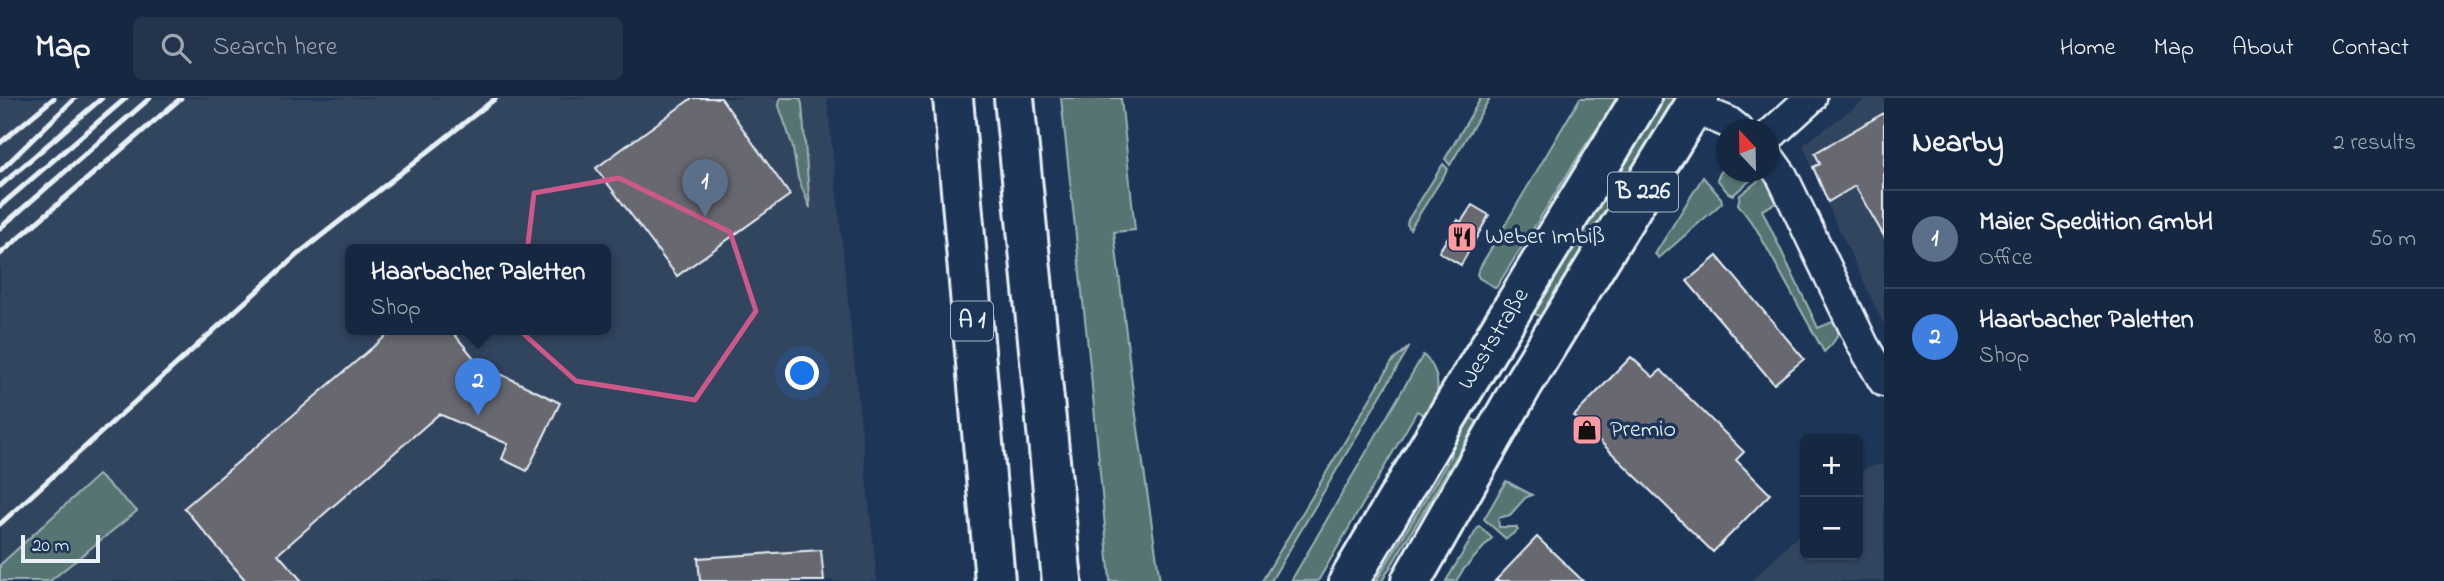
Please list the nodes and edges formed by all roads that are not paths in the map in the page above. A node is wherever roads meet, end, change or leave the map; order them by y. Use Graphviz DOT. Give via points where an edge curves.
graph roads {
  1 [pos="953,98"];
  2 [pos="1014,98"];
  3 [pos="1641,98"];
  4 [pos="1811,98"];
  5 [pos="1696,103"];
  6 [pos="1723,119"];
  7 [pos="1779,127"];
  8 [pos="1779,172"];
  9 [pos="1884,381"];
  10 [pos="995,581"];
  11 [pos="1062,581"];
  12 [pos="1349,581"];
  13 [pos="1411,581"];
  1 -- 10 [label="main road, A 1"];
  2 -- 11 [label="main road"];
  3 -- 12 [label="main road, Weststraße / B 226"];
  4 -- 7 [label="street"];
  5 -- 6 [label="street"];
  5 -- 13 [label="main road, Weststraße / B 226" via="1523,384"];
  8 -- 9 [label="street"];
}
